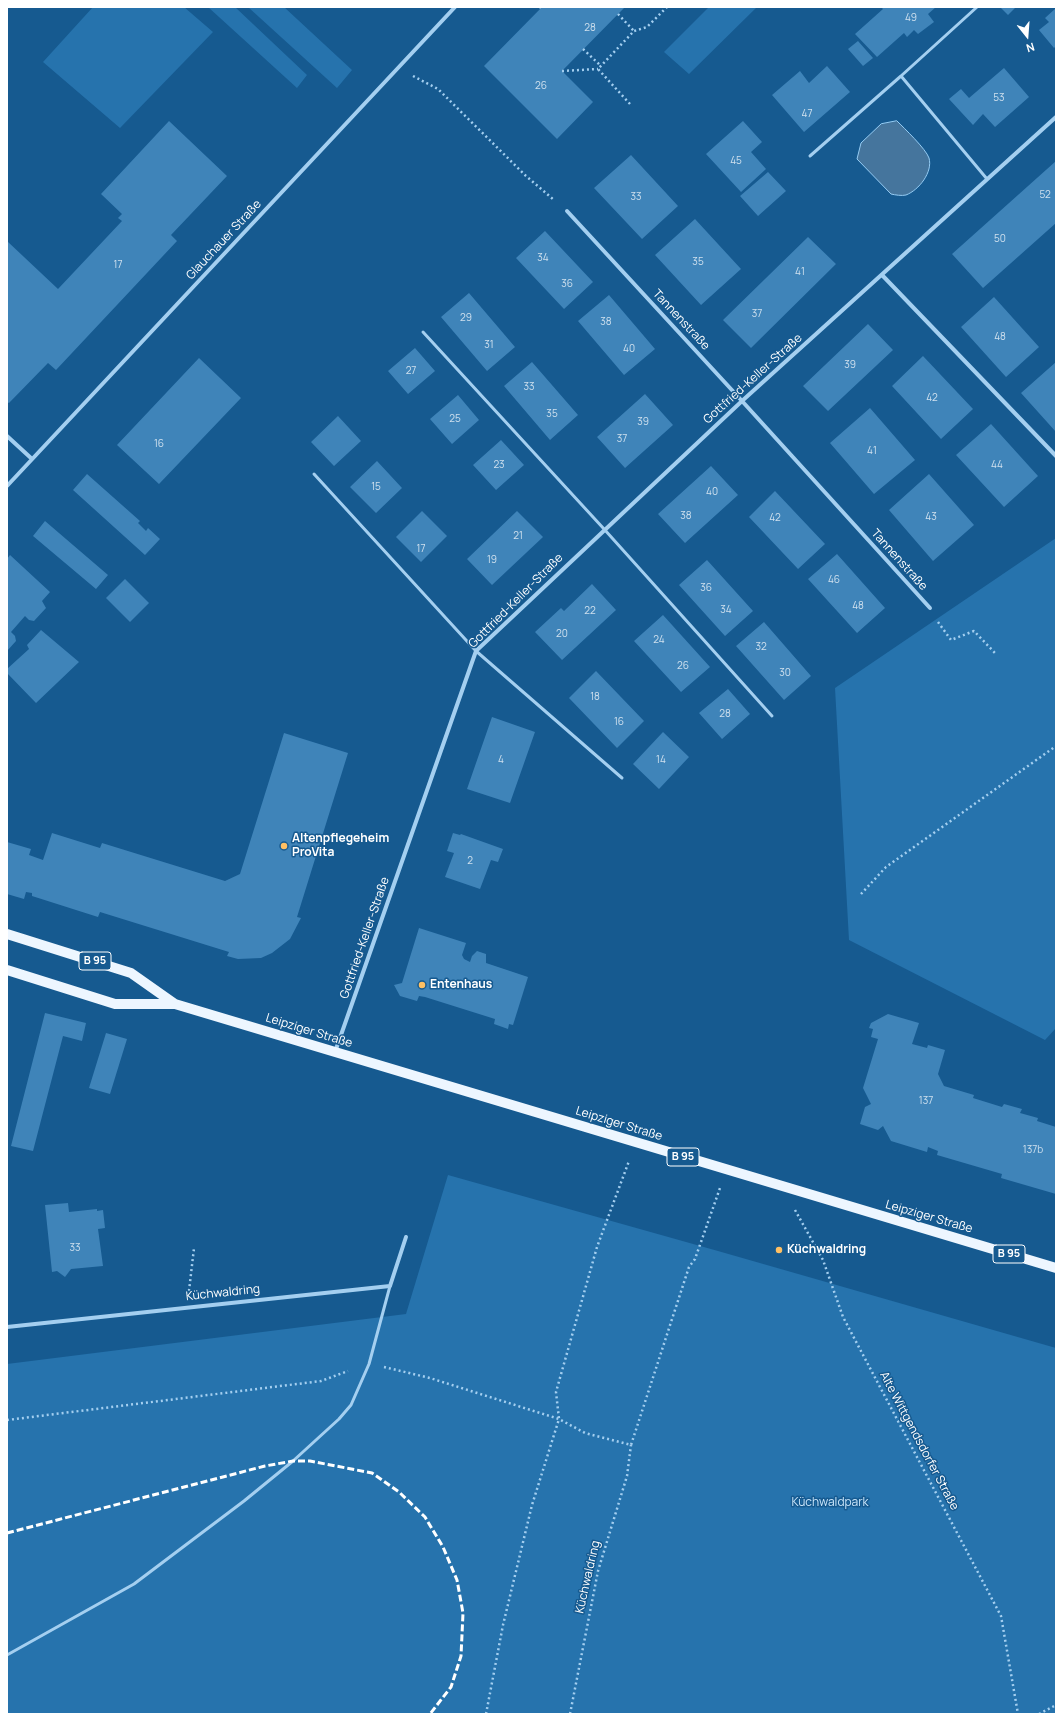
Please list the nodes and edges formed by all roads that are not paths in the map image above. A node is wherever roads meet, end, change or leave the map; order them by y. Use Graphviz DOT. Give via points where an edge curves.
graph roads {
  1 [pos="455,7"];
  2 [pos="977,7"];
  3 [pos="901,76"];
  4 [pos="1056,117"];
  5 [pos="810,156"];
  6 [pos="987,178"];
  7 [pos="567,211"];
  8 [pos="882,275"];
  9 [pos="423,332"];
  10 [pos="742,401"];
  11 [pos="7,436"];
  12 [pos="1056,456"];
  13 [pos="32,459"];
  14 [pos="314,474"];
  15 [pos="7,486"];
  16 [pos="604,529"];
  17 [pos="930,608"];
  18 [pos="476,651"];
  19 [pos="772,716"];
  20 [pos="622,778"];
  21 [pos="7,934"];
  22 [pos="7,970"];
  23 [pos="175,1004"];
  24 [pos="335,1053"];
  25 [pos="406,1237"];
  26 [pos="1056,1268"];
  27 [pos="390,1286"];
  28 [pos="7,1327"];
  29 [pos="7,1655"];
  1 -- 13 [label="street, Glauchauer Straße"];
  2 -- 3 [label="lane"];
  3 -- 5 [label="lane"];
  3 -- 6 [label="lane"];
  4 -- 6 [label="street, Gottfried-Keller-Straße"];
  6 -- 8 [label="street, Gottfried-Keller-Straße"];
  7 -- 10 [label="street, Tannenstraße"];
  8 -- 10 [label="street, Gottfried-Keller-Straße"];
  8 -- 12 [label="street"];
  9 -- 16 [label="lane"];
  10 -- 16 [label="street, Gottfried-Keller-Straße"];
  10 -- 17 [label="street, Tannenstraße"];
  11 -- 13 [label="street"];
  13 -- 15 [label="street, Glauchauer Straße"];
  14 -- 18 [label="lane"];
  16 -- 18 [label="street, Gottfried-Keller-Straße"];
  16 -- 19 [label="lane"];
  18 -- 20 [label="lane"];
  18 -- 24 [label="street, Gottfried-Keller-Straße"];
  21 -- 23 [label="main road, Leipziger Straße / B 95" via="131,973"];
  22 -- 23 [label="main road, Leipziger Straße / B 95" via="115,1004"];
  23 -- 24 [label="main road, Leipziger Straße / B 95"];
  24 -- 26 [label="main road, Leipziger Straße / B 95"];
  25 -- 27 [label="street"];
  27 -- 28 [label="street, Küchwaldring"];
  27 -- 29 [label="lane" via="370,1364 352,1405 339,1419 244,1501 134,1584"];
}
